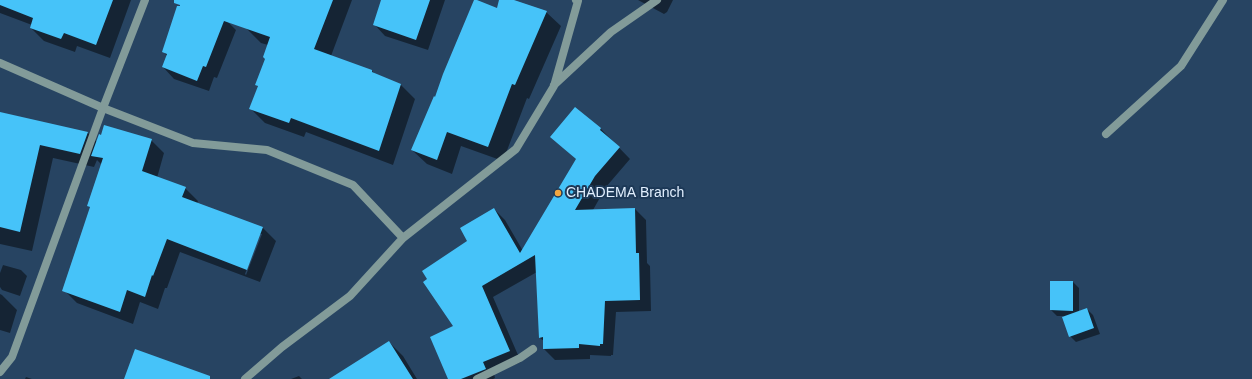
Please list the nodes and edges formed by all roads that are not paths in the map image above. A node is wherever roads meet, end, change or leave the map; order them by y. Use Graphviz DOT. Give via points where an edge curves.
graph roads {
  1 [pos="145,0"];
  2 [pos="577,0"];
  3 [pos="657,0"];
  4 [pos="1223,0"];
  5 [pos="0,63"];
  6 [pos="554,86"];
  7 [pos="103,108"];
  8 [pos="1106,134"];
  9 [pos="403,238"];
  10 [pos="533,349"];
  11 [pos="0,372"];
  12 [pos="245,379"];
  13 [pos="477,379"];
  1 -- 7 [label="street"];
  2 -- 6 [label="street"];
  3 -- 6 [label="street" via="611,32"];
  4 -- 8 [label="street" via="1181,66"];
  5 -- 7 [label="street"];
  6 -- 9 [label="street" via="516,149"];
  7 -- 9 [label="street" via="193,143 267,150 354,185"];
  7 -- 11 [label="street" via="12,357"];
  9 -- 12 [label="street" via="350,296 282,347"];
  10 -- 13 [label="street"];
}
